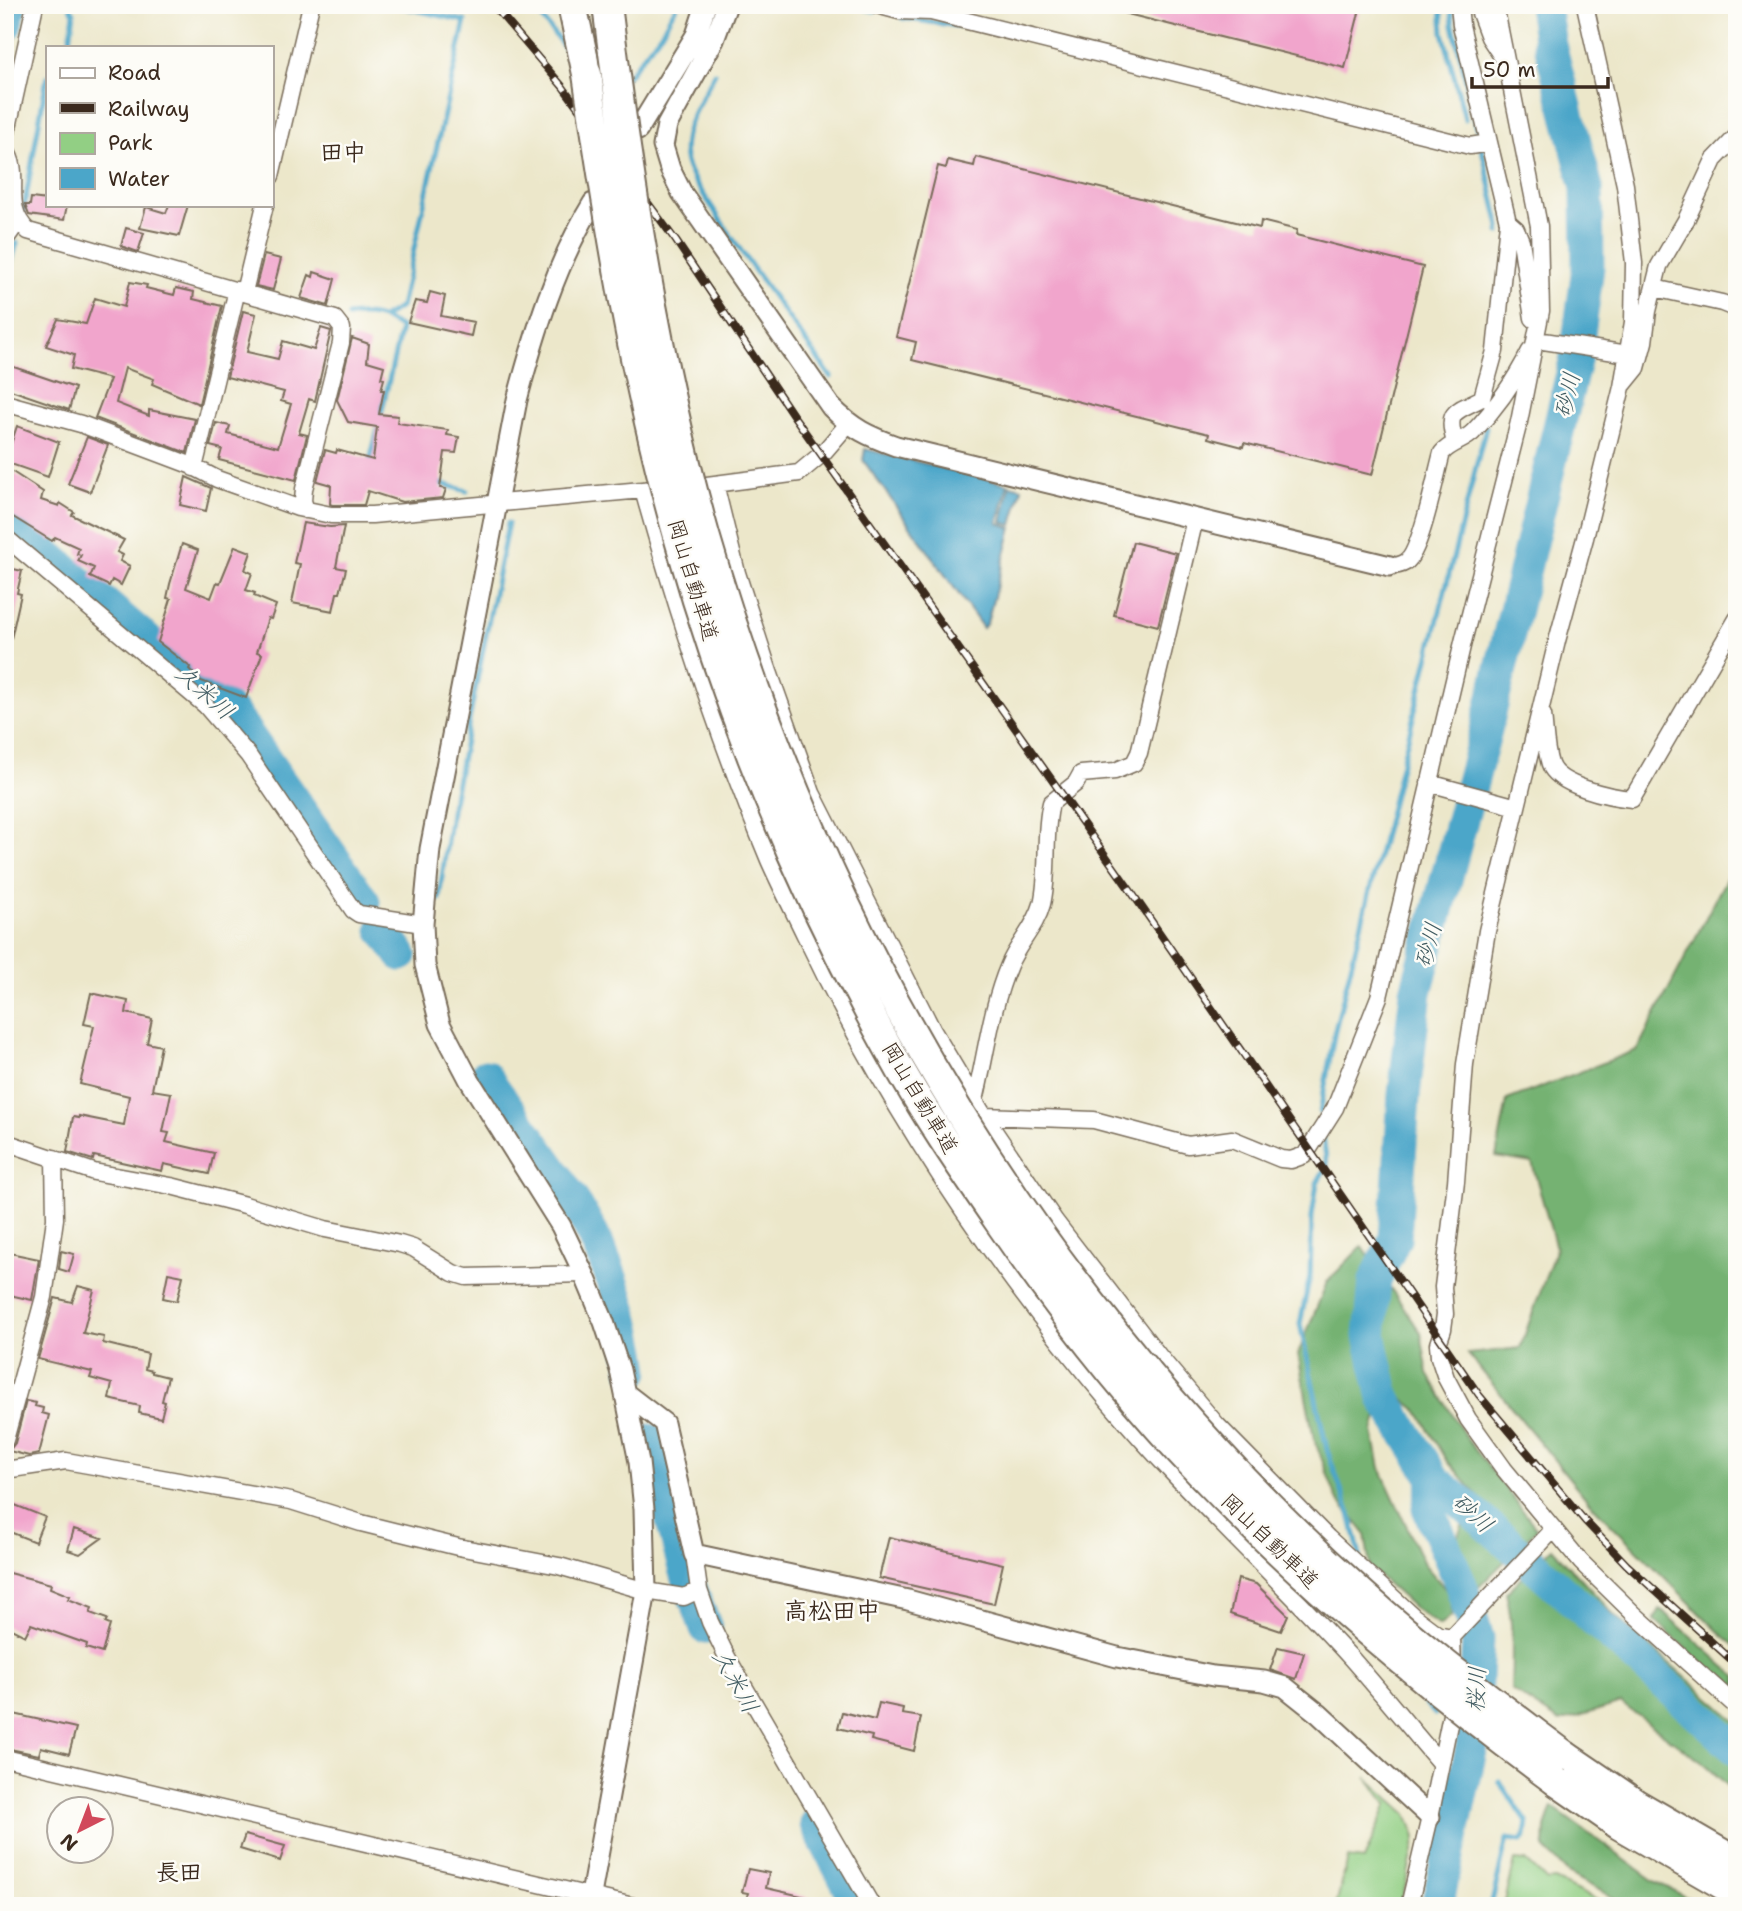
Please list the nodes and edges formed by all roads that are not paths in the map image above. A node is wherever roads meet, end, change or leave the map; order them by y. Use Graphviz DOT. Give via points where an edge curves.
graph roads {
  1 [pos="35,5"];
  2 [pos="311,5"];
  3 [pos="572,5"];
  4 [pos="580,5"];
  5 [pos="607,5"];
  6 [pos="706,5"];
  7 [pos="727,5"];
  8 [pos="877,5"];
  9 [pos="1460,5"];
  10 [pos="1477,5"];
  11 [pos="1495,5"];
  12 [pos="1585,5"];
  13 [pos="1506,62"];
  14 [pos="587,74"];
  15 [pos="638,130"];
  16 [pos="1737,136"];
  17 [pos="5,141"];
  18 [pos="1484,143"];
  19 [pos="5,149"];
  20 [pos="273,167"];
  21 [pos="593,203"];
  22 [pos="265,206"];
  23 [pos="1508,222"];
  24 [pos="18,223"];
  25 [pos="5,240"];
  26 [pos="1654,288"];
  27 [pos="241,291"];
  28 [pos="1737,309"];
  29 [pos="1539,335"];
  30 [pos="1624,354"];
  31 [pos="1622,387"];
  32 [pos="5,403"];
  33 [pos="848,424"];
  34 [pos="1455,442"];
  35 [pos="194,468"];
  36 [pos="715,484"];
  37 [pos="643,490"];
  38 [pos="499,502"];
  39 [pos="306,510"];
  40 [pos="1195,519"];
  41 [pos="5,537"];
  42 [pos="1390,566"];
  43 [pos="1737,619"];
  44 [pos="1542,702"];
  45 [pos="1433,784"];
  46 [pos="1512,805"];
  47 [pos="423,924"];
  48 [pos="975,1100"];
  49 [pos="984,1115"];
  50 [pos="5,1142"];
  51 [pos="54,1158"];
  52 [pos="584,1275"];
  53 [pos="625,1393"];
  54 [pos="5,1440"];
  55 [pos="5,1470"];
  56 [pos="1554,1529"];
  57 [pos="694,1554"];
  58 [pos="646,1591"];
  59 [pos="692,1593"];
  60 [pos="1455,1633"];
  61 [pos="1697,1671"];
  62 [pos="1737,1698"];
  63 [pos="1737,1707"];
  64 [pos="5,1758"];
  65 [pos="1440,1763"];
  66 [pos="1430,1816"];
  67 [pos="1737,1861"];
  68 [pos="1737,1893"];
  69 [pos="590,1901"];
  70 [pos="633,1906"];
  71 [pos="872,1906"];
  72 [pos="1409,1906"];
  1 -- 17 [label="street"];
  2 -- 20 [label="street"];
  3 -- 14 [label="highway"];
  4 -- 14 [label="highway, 岡山自動車道"];
  5 -- 67 [label="highway, 岡山自動車道, bridge" via="632,189 669,389 705,534 754,685 802,813 853,924 915,1039 991,1164 1067,1273 1147,1373 1220,1455 1364,1596 1566,1756 1635,1803"];
  6 -- 15 [label="street" via="696,35"];
  7 -- 33 [label="street" via="714,40 667,125 663,146 682,193 823,396"];
  8 -- 18 [label="street" via="932,12 1470,146"];
  9 -- 18 [label="street"];
  10 -- 13 [label="street" via="1489,37"];
  11 -- 13 [label="street"];
  12 -- 30 [label="street" via="1625,185 1634,288 1633,322"];
  13 -- 29 [label="street" via="1539,226"];
  14 -- 68 [label="highway, 岡山自動車道, bridge" via="609,227 643,395 680,543 729,696 778,823 891,1054 1046,1290 1126,1390 1273,1547 1417,1675 1557,1782 1619,1825"];
  16 -- 26 [label="street" via="1705,175 1660,266"];
  18 -- 23 [label="street"];
  19 -- 24 [label="street" via="11,157 9,201"];
  21 -- 38 [label="street" via="577,230 531,348"];
  22 -- 27 [label="street"];
  23 -- 29 [label="street" via="1521,242 1532,318"];
  23 -- 34 [label="street" via="1495,351 1482,398 1451,416"];
  24 -- 25 [label="street"];
  24 -- 27 [label="street" via="28,231"];
  26 -- 28 [label="street"];
  26 -- 31 [label="street" via="1637,368"];
  27 -- 35 [label="street"];
  27 -- 39 [label="street" via="335,320 342,328 304,489"];
  29 -- 30 [label="street"];
  29 -- 34 [label="street" via="1493,407 1474,431"];
  29 -- 45 [label="street"];
  30 -- 31 [label="street"];
  31 -- 44 [label="street"];
  32 -- 35 [label="street" via="81,424"];
  33 -- 36 [label="street" via="799,473"];
  33 -- 40 [label="street" via="896,446"];
  34 -- 42 [label="street" via="1442,453 1413,554 1406,562"];
  35 -- 39 [label="street"];
  36 -- 37 [label="street"];
  36 -- 48 [label="street" via="737,573 812,793 932,1029"];
  37 -- 38 [label="street"];
  37 -- 65 [label="street" via="668,580 769,861 831,990 907,1126 1020,1291 1110,1403 1350,1657"];
  38 -- 39 [label="street" via="373,515"];
  38 -- 47 [label="street" via="430,849"];
  40 -- 42 [label="street"];
  40 -- 48 [label="street" via="1135,763 1115,771 1081,774 1051,803 1042,904 1009,962"];
  41 -- 47 [label="street" via="206,706 248,755 353,910"];
  43 -- 44 [label="street" via="1632,800 1560,778 1550,767"];
  44 -- 46 [label="street"];
  45 -- 46 [label="street"];
  45 -- 49 [label="street" via="1379,997 1335,1108 1305,1155 1281,1159 1232,1139 1188,1145 1094,1120"];
  46 -- 56 [label="street" via="1465,1065 1438,1357 1468,1419"];
  47 -- 52 [label="street" via="425,965 440,1024 470,1081 561,1226"];
  48 -- 49 [label="street"];
  49 -- 60 [label="street" via="1055,1221 1217,1425 1328,1538 1413,1615 1437,1634"];
  50 -- 51 [label="street"];
  51 -- 52 [label="street" via="94,1172 400,1244 466,1277"];
  51 -- 54 [label="street" via="55,1219 44,1297"];
  52 -- 53 [label="street"];
  53 -- 57 [label="street" via="664,1423"];
  53 -- 58 [label="street" via="639,1462"];
  55 -- 58 [label="street" via="66,1461 291,1501 361,1523 559,1566"];
  56 -- 60 [label="street"];
  56 -- 61 [label="street" via="1581,1562"];
  57 -- 59 [label="street"];
  57 -- 66 [label="street" via="908,1600 1117,1657 1284,1687"];
  58 -- 59 [label="street"];
  58 -- 69 [label="street"];
  59 -- 71 [label="street"];
  60 -- 65 [label="street" via="1455,1702"];
  61 -- 62 [label="street"];
  61 -- 63 [label="street"];
  64 -- 69 [label="street"];
  65 -- 66 [label="street"];
  66 -- 72 [label="street"];
  69 -- 70 [label="street"];
}
